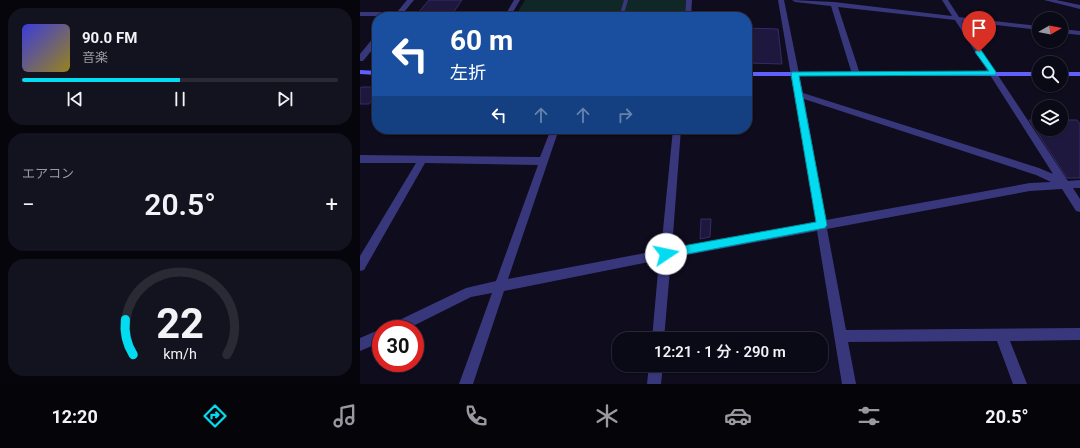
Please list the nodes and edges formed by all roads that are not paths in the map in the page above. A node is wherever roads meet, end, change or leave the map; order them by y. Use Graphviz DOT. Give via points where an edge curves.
graph roads {
  1 [pos="411,0"];
  2 [pos="517,0"];
  3 [pos="626,0"];
  4 [pos="689,0"];
  5 [pos="781,0"];
  6 [pos="795,0"];
  7 [pos="945,0"];
  8 [pos="1048,0"];
  9 [pos="834,4"];
  10 [pos="1080,7"];
  11 [pos="401,12"];
  12 [pos="510,12"];
  13 [pos="622,12"];
  14 [pos="688,12"];
  15 [pos="360,14"];
  16 [pos="372,14"];
  17 [pos="956,18"];
  18 [pos="1032,27"];
  19 [pos="1068,32"];
  20 [pos="1080,33"];
  21 [pos="372,45"];
  22 [pos="360,59"];
  23 [pos="360,72"];
  24 [pos="372,73"];
  25 [pos="752,74"];
  26 [pos="795,74"];
  27 [pos="856,74"];
  28 [pos="994,74"];
  29 [pos="1032,74"];
  30 [pos="1068,74"];
  31 [pos="1080,74"];
  32 [pos="799,95"];
  33 [pos="553,134"];
  34 [pos="677,134"];
  35 [pos="360,159"];
  36 [pos="422,159"];
  37 [pos="544,161"];
  38 [pos="1064,184"];
  39 [pos="1080,184"];
  40 [pos="1080,208"];
  41 [pos="822,225"];
  42 [pos="666,254"];
  43 [pos="360,266"];
  44 [pos="499,286"];
  45 [pos="412,320"];
  46 [pos="659,332"];
  47 [pos="1080,334"];
  48 [pos="1001,335"];
  49 [pos="841,336"];
  50 [pos="372,339"];
  51 [pos="360,345"];
  52 [pos="655,372"];
  53 [pos="466,384"];
  54 [pos="654,384"];
  55 [pos="849,384"];
  56 [pos="1020,384"];
  1 -- 11 [label="street"];
  2 -- 12 [label="street"];
  3 -- 13 [label="lane"];
  4 -- 14 [label="street"];
  5 -- 26 [label="street"];
  6 -- 9 [label="street"];
  7 -- 17 [label="street"];
  8 -- 10 [label="street"];
  9 -- 17 [label="street" via="888,8"];
  9 -- 27 [label="street"];
  15 -- 16 [label="street"];
  17 -- 18 [label="street"];
  17 -- 28 [label="street"];
  19 -- 20 [label="street"];
  21 -- 22 [label="street"];
  23 -- 24 [label="main road"];
  25 -- 26 [label="main road"];
  26 -- 27 [label="main road"];
  26 -- 32 [label="street"];
  27 -- 28 [label="main road"];
  28 -- 29 [label="main road"];
  28 -- 38 [label="street"];
  30 -- 31 [label="main road"];
  32 -- 38 [label="street" via="1039,172"];
  32 -- 41 [label="street"];
  33 -- 37 [label="street"];
  34 -- 42 [label="street"];
  35 -- 36 [label="street"];
  36 -- 37 [label="street"];
  36 -- 43 [label="street"];
  37 -- 44 [label="street"];
  38 -- 39 [label="street"];
  38 -- 40 [label="street"];
  38 -- 41 [label="street" via="1030,187"];
  41 -- 42 [label="street"];
  41 -- 49 [label="street"];
  42 -- 44 [label="street"];
  42 -- 46 [label="street"];
  44 -- 45 [label="street" via="470,292"];
  44 -- 53 [label="street"];
  47 -- 48 [label="street"];
  48 -- 49 [label="street"];
  48 -- 56 [label="street"];
  49 -- 55 [label="street"];
  50 -- 51 [label="street"];
  52 -- 54 [label="street"];
}
